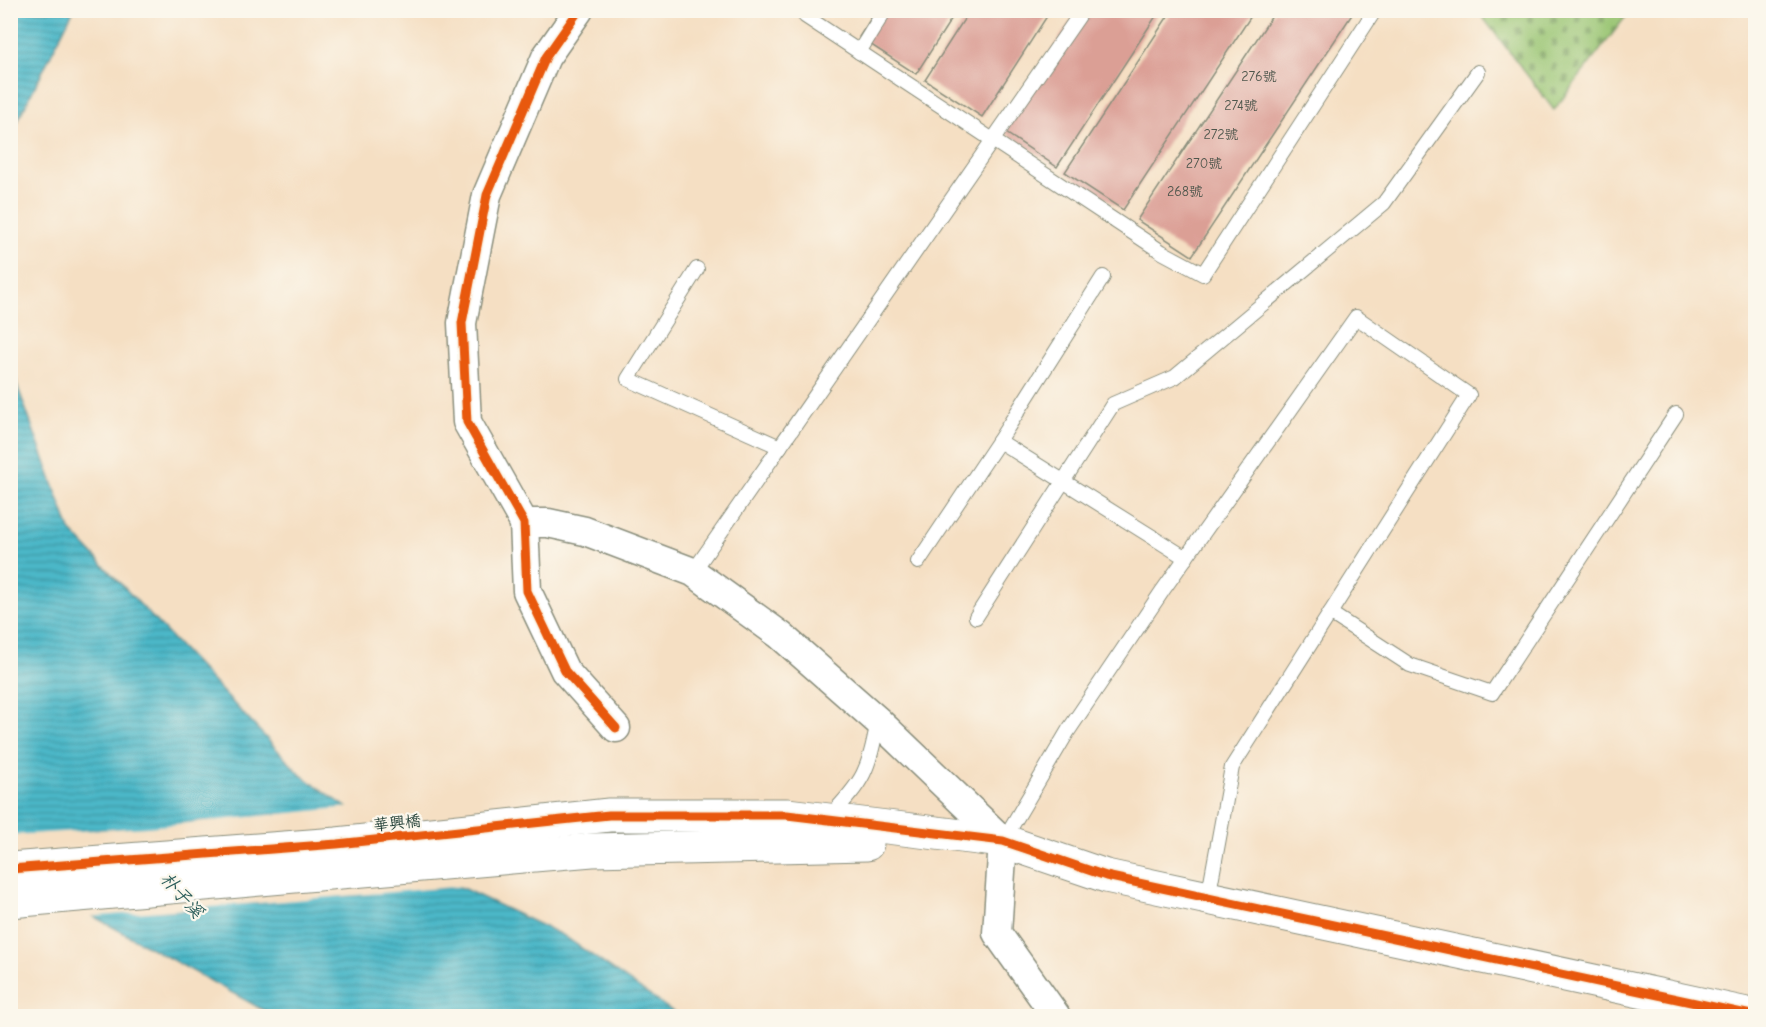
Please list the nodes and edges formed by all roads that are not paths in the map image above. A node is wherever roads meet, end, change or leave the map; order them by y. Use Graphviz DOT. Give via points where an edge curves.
graph roads {
  1 [pos="579,10"];
  2 [pos="885,10"];
  3 [pos="1083,10"];
  4 [pos="1375,10"];
  5 [pos="805,16"];
  6 [pos="859,52"];
  7 [pos="1478,72"];
  8 [pos="992,140"];
  9 [pos="697,269"];
  10 [pos="1103,277"];
  11 [pos="1676,414"];
  12 [pos="999,441"];
  13 [pos="780,447"];
  14 [pos="1065,482"];
  15 [pos="524,523"];
  16 [pos="1186,558"];
  17 [pos="918,562"];
  18 [pos="693,572"];
  19 [pos="1330,613"];
  20 [pos="976,617"];
  21 [pos="878,721"];
  22 [pos="616,728"];
  23 [pos="825,822"];
  24 [pos="791,830"];
  25 [pos="1003,841"];
  26 [pos="10,869"];
  27 [pos="1208,898"];
  28 [pos="10,901"];
  29 [pos="1755,1016"];
  30 [pos="1056,1017"];
  1 -- 15 [label="street" via="546,57 487,195 462,323 468,423"];
  2 -- 6 [label="lane"];
  3 -- 8 [label="lane"];
  4 -- 8 [label="lane" via="1203,274 1162,252"];
  5 -- 6 [label="lane"];
  6 -- 8 [label="lane"];
  7 -- 14 [label="lane" via="1384,203 1175,377 1113,404"];
  8 -- 13 [label="lane"];
  9 -- 13 [label="lane" via="628,379"];
  10 -- 12 [label="lane"];
  11 -- 19 [label="lane" via="1492,693 1410,665"];
  12 -- 14 [label="lane"];
  12 -- 17 [label="lane"];
  13 -- 18 [label="lane"];
  14 -- 16 [label="lane"];
  14 -- 20 [label="lane"];
  15 -- 18 [label="street" via="548,523 585,531"];
  15 -- 22 [label="street" via="527,591 565,671"];
  16 -- 19 [label="lane" via="1356,317 1470,395"];
  16 -- 25 [label="lane" via="1068,731"];
  18 -- 21 [label="street" via="780,635"];
  19 -- 27 [label="lane" via="1232,767"];
  21 -- 23 [label="lane" via="869,765 855,790"];
  21 -- 25 [label="street"];
  23 -- 24 [label="street"];
  23 -- 25 [label="street"];
  24 -- 25 [label="street"];
  24 -- 26 [label="street, 華興橋" via="609,815 337,844"];
  24 -- 28 [label="street"];
  25 -- 27 [label="street" via="1106,876"];
  25 -- 30 [label="street" via="997,933"];
  27 -- 29 [label="street"];
}
